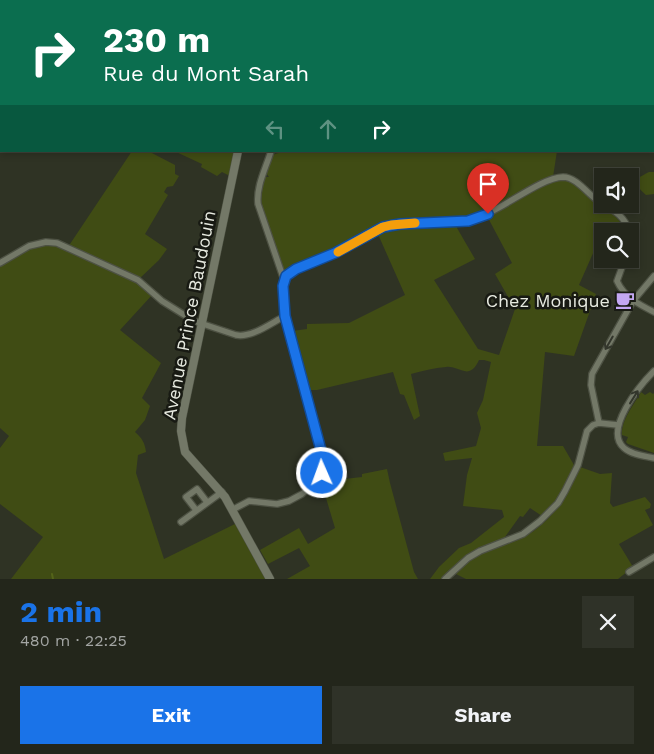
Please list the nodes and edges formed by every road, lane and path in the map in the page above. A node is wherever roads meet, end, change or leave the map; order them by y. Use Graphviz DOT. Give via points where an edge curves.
graph roads {
  1 [pos="238,152"];
  2 [pos="271,152"];
  3 [pos="594,199"];
  4 [pos="617,213"];
  5 [pos="626,223"];
  6 [pos="0,262"];
  7 [pos="621,268"];
  8 [pos="654,276"];
  9 [pos="284,280"];
  10 [pos="633,301"];
  11 [pos="654,312"];
  12 [pos="285,316"];
  13 [pos="201,323"];
  14 [pos="654,371"];
  15 [pos="599,424"];
  16 [pos="618,425"];
  17 [pos="654,458"];
  18 [pos="222,492"];
  19 [pos="207,502"];
  20 [pos="196,510"];
  21 [pos="232,510"];
  22 [pos="181,522"];
  23 [pos="654,558"];
  24 [pos="629,572"];
  25 [pos="270,579"];
  26 [pos="445,579"];
  1 -- 13 [label="street, Avenue Prince Baudouin"];
  2 -- 9 [label="street" via="257,195"];
  3 -- 9 [label="street" via="573,179 554,179 475,219 383,227 335,253 296,269"];
  4 -- 5 [label="street"];
  6 -- 13 [label="street" via="29,246 57,243 138,280 162,301"];
  7 -- 10 [label="street" via="617,281"];
  8 -- 10 [label="street"];
  9 -- 12 [label="street"];
  10 -- 11 [label="street"];
  10 -- 15 [label="street, one-way" via="592,374 591,385"];
  12 -- 13 [label="street" via="242,336"];
  12 -- 21 [label="street" via="322,454 322,473 315,484 289,501 277,504 249,501"];
  13 -- 18 [label="street, Avenue Prince Baudouin" via="182,418 182,442 188,455"];
  16 -- 14 [label="street, one-way" via="639,388"];
  15 -- 16 [label="street"];
  15 -- 26 [label="street" via="587,431 578,465 551,510 523,534 468,558"];
  16 -- 17 [label="street" via="623,448"];
  18 -- 19 [label="street"];
  18 -- 21 [label="street, Avenue Prince Baudouin"];
  19 -- 20 [label="street"];
  19 -- 20 [label="street" via="197,489 186,496"];
  20 -- 22 [label="street"];
  21 -- 25 [label="street, Avenue Prince Baudouin"];
  23 -- 24 [label="street"];
}
